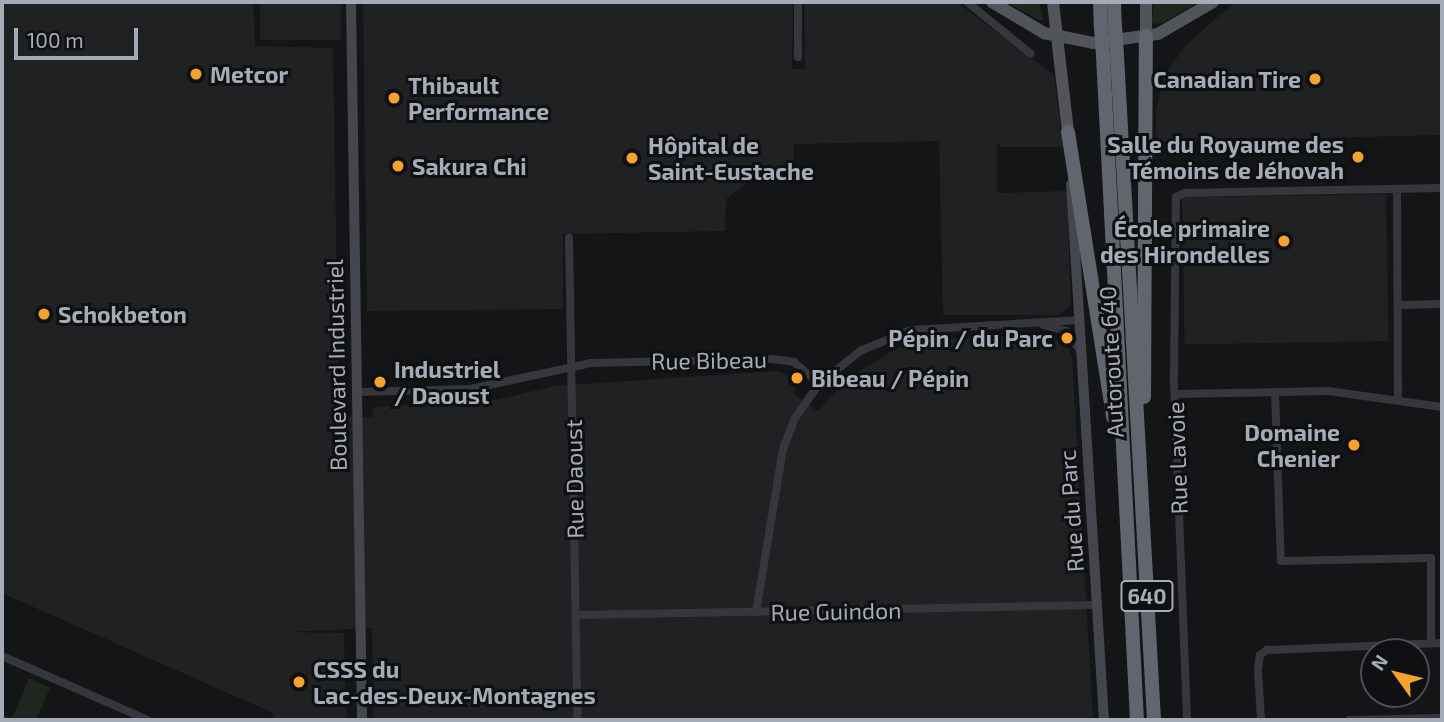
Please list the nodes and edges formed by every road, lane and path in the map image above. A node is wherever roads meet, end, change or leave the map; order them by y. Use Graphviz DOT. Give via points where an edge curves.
graph roads {
  1 [pos="797,2"];
  2 [pos="967,2"];
  3 [pos="992,2"];
  4 [pos="1053,2"];
  5 [pos="1100,2"];
  6 [pos="1114,2"];
  7 [pos="1146,2"];
  8 [pos="1213,2"];
  9 [pos="352,4"];
  10 [pos="1108,27"];
  11 [pos="1055,36"];
  12 [pos="1146,36"];
  13 [pos="1031,54"];
  14 [pos="1110,56"];
  15 [pos="798,57"];
  16 [pos="1068,132"];
  17 [pos="1442,188"];
  18 [pos="1397,189"];
  19 [pos="569,237"];
  20 [pos="1442,304"];
  21 [pos="1398,305"];
  22 [pos="1077,320"];
  23 [pos="1037,324"];
  24 [pos="1083,357"];
  25 [pos="572,367"];
  26 [pos="819,384"];
  27 [pos="358,392"];
  28 [pos="1275,393"];
  29 [pos="1175,394"];
  30 [pos="1398,400"];
  31 [pos="1442,407"];
  32 [pos="1140,472"];
  33 [pos="1123,473"];
  34 [pos="1097,605"];
  35 [pos="756,612"];
  36 [pos="576,615"];
  37 [pos="1430,643"];
  38 [pos="1442,643"];
  39 [pos="1360,646"];
  40 [pos="2,656"];
  41 [pos="1442,718"];
  42 [pos="148,720"];
  43 [pos="362,720"];
  44 [pos="578,720"];
  45 [pos="1104,720"];
  46 [pos="1137,720"];
  47 [pos="1154,720"];
  48 [pos="1187,720"];
  49 [pos="1261,720"];
  50 [pos="1349,720"];
  1 -- 15 [label="street"];
  2 -- 13 [label="street"];
  3 -- 11 [label="main road"];
  4 -- 11 [label="main road"];
  5 -- 10 [label="highway, Autoroute 640 / 640"];
  6 -- 10 [label="highway, Autoroute 640 / 640"];
  7 -- 12 [label="main road"];
  8 -- 12 [label="main road" via="1180,23"];
  9 -- 27 [label="street, Boulevard Industriel"];
  10 -- 14 [label="highway, Autoroute 640 / 640, bridge"];
  11 -- 12 [label="main road" via="1093,43"];
  11 -- 16 [label="main road"];
  12 -- 32 [label="highway" via="1147,330"];
  14 -- 32 [label="highway, Autoroute 640 / 640"];
  14 -- 33 [label="highway, Autoroute 640 / 640"];
  16 -- 22 [label="street, Rue du Parc"];
  16 -- 33 [label="highway"];
  17 -- 18 [label="street"];
  18 -- 21 [label="street"];
  18 -- 29 [label="street, Rue Lavoie" via="1185,193 1176,197"];
  19 -- 25 [label="street, Rue Daoust"];
  20 -- 21 [label="street"];
  21 -- 30 [label="street"];
  22 -- 23 [label="street"];
  22 -- 24 [label="street, Rue du Parc"];
  23 -- 24 [label="street" via="1068,332"];
  23 -- 26 [label="street" via="940,326 905,332 860,351"];
  24 -- 34 [label="street, Rue du Parc"];
  25 -- 26 [label="street, Rue Bibeau" via="780,359 796,364"];
  25 -- 27 [label="street, Rue Bibeau" via="477,388"];
  25 -- 36 [label="street, Rue Daoust"];
  26 -- 35 [label="street" via="795,418 783,449"];
  27 -- 43 [label="street, Boulevard Industriel"];
  28 -- 29 [label="street"];
  28 -- 30 [label="street" via="1328,391"];
  28 -- 37 [label="street" via="1281,561 1431,558"];
  29 -- 48 [label="street, Rue Lavoie"];
  30 -- 31 [label="street"];
  32 -- 47 [label="highway, Autoroute 640 / 640"];
  33 -- 46 [label="highway, Autoroute 640 / 640"];
  34 -- 35 [label="street, Rue Guindon"];
  34 -- 45 [label="street, Rue du Parc"];
  35 -- 36 [label="street, Rue Guindon"];
  36 -- 44 [label="street, Rue Daoust"];
  37 -- 38 [label="street"];
  39 -- 49 [label="street" via="1267,650 1260,655"];
  40 -- 42 [label="street"];
  41 -- 50 [label="street"];
}
